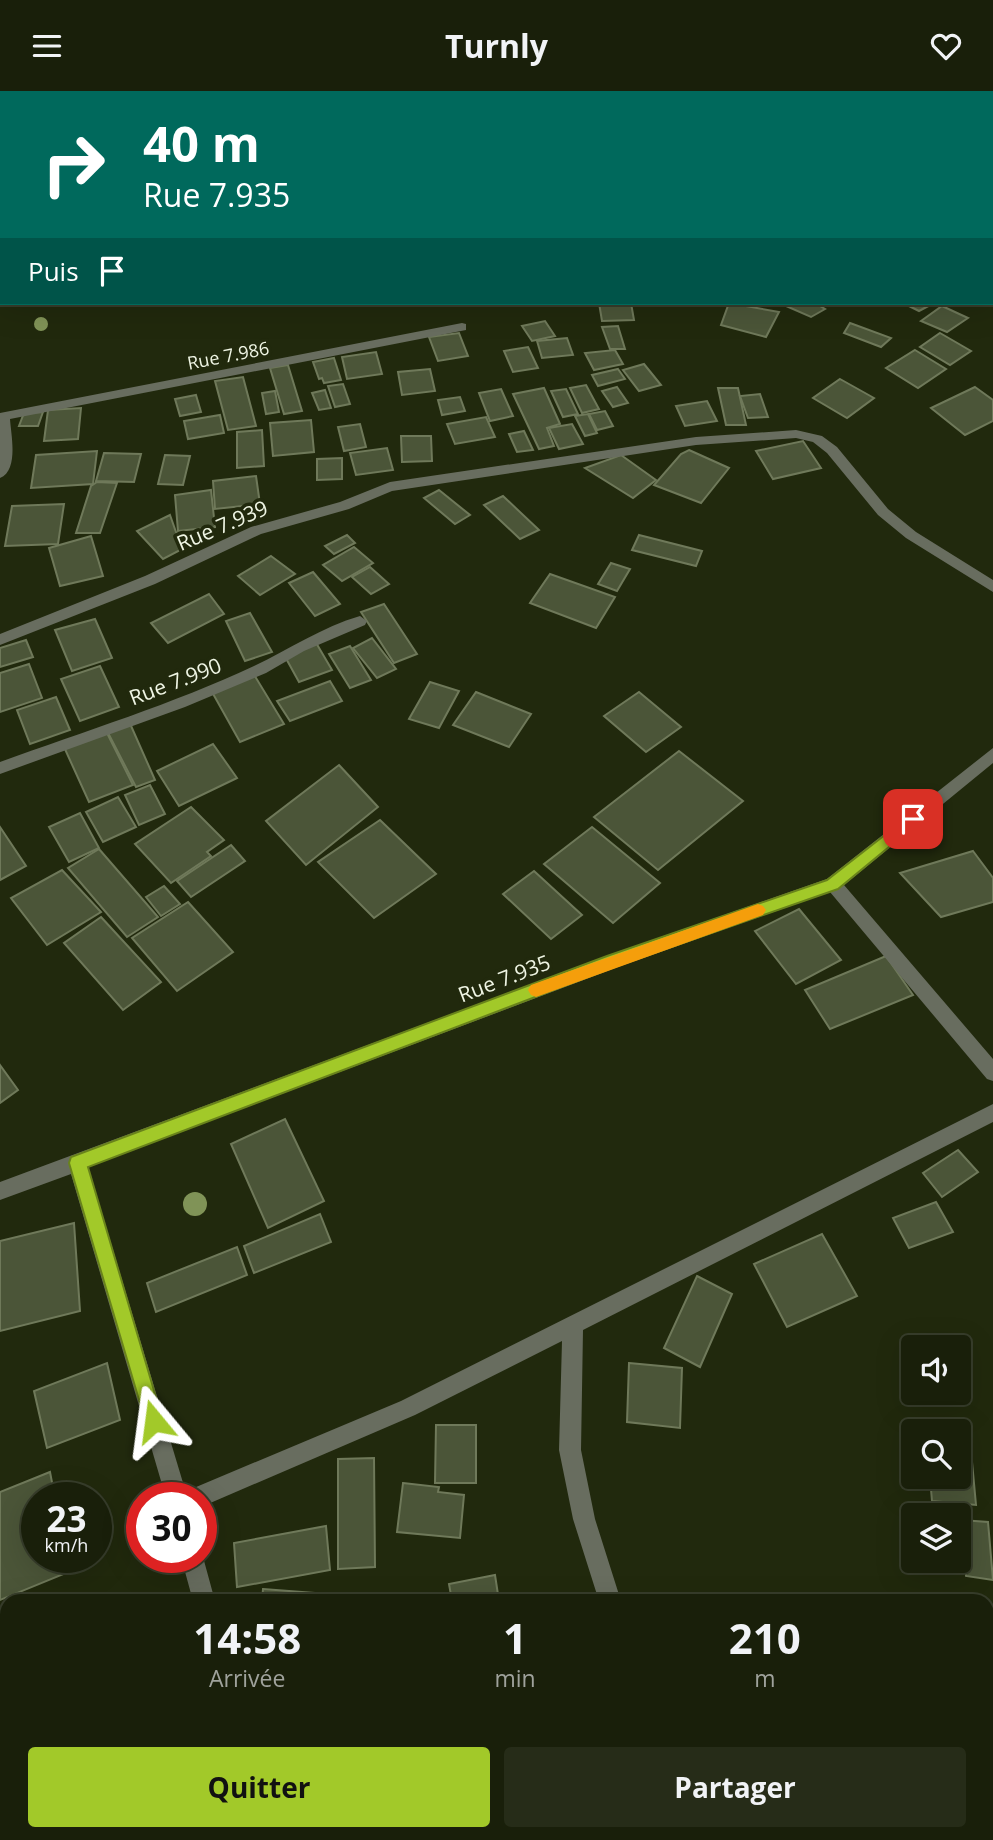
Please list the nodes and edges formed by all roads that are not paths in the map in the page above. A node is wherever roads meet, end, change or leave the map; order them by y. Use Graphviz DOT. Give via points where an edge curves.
graph roads {
  1 [pos="462,327"];
  2 [pos="2,416"];
  3 [pos="0,473"];
  4 [pos="993,587"];
  5 [pos="360,621"];
  6 [pos="0,640"];
  7 [pos="993,754"];
  8 [pos="0,768"];
  9 [pos="833,884"];
  10 [pos="993,1073"];
  11 [pos="993,1113"];
  12 [pos="78,1163"];
  13 [pos="0,1191"];
  14 [pos="573,1324"];
  15 [pos="172,1482"];
  16 [pos="217,1489"];
  17 [pos="196,1573"];
  18 [pos="202,1594"];
  19 [pos="608,1594"];
  1 -- 2 [label="street, Rue 7.986"];
  2 -- 3 [label="street" via="6,456"];
  4 -- 6 [label="street, Rue 7.939" via="883,512 832,450 817,439 796,434 696,441 390,487 344,506 256,530 150,580"];
  5 -- 8 [label="street, Rue 7.990" via="180,703"];
  7 -- 9 [label="street, Rue 7.935"];
  9 -- 10 [label="street"];
  9 -- 12 [label="street, Rue 7.935" via="613,961"];
  11 -- 14 [label="street"];
  12 -- 13 [label="street, Rue 7.935"];
  12 -- 15 [label="street"];
  14 -- 16 [label="street" via="408,1408"];
  14 -- 19 [label="street" via="570,1450 584,1519"];
  17 -- 18 [label="street"];
}
